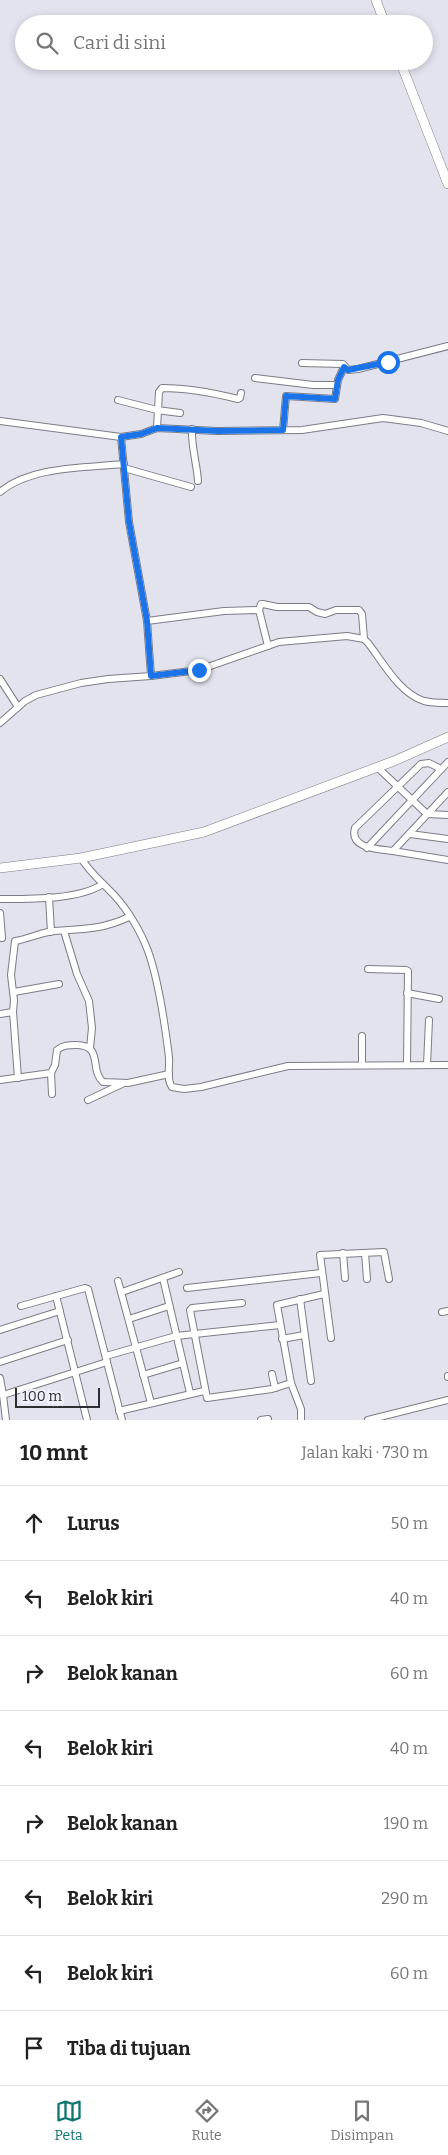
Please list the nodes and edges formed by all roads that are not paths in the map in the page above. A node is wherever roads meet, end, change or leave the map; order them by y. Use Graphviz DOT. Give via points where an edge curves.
graph roads {
  1 [pos="376,0"];
  2 [pos="382,15"];
  3 [pos="404,70"];
  4 [pos="448,184"];
  5 [pos="448,346"];
  6 [pos="302,363"];
  7 [pos="344,367"];
  8 [pos="255,378"];
  9 [pos="336,385"];
  10 [pos="240,394"];
  11 [pos="118,400"];
  12 [pos="157,410"];
  13 [pos="180,412"];
  14 [pos="0,421"];
  15 [pos="157,428"];
  16 [pos="192,429"];
  17 [pos="283,430"];
  18 [pos="448,431"];
  19 [pos="121,437"];
  20 [pos="124,466"];
  21 [pos="198,481"];
  22 [pos="191,487"];
  23 [pos="0,492"];
  24 [pos="259,610"];
  25 [pos="147,621"];
  26 [pos="364,639"];
  27 [pos="268,646"];
  28 [pos="151,676"];
  29 [pos="0,679"];
  30 [pos="9,691"];
  31 [pos="0,693"];
  32 [pos="448,703"];
  33 [pos="18,707"];
  34 [pos="0,723"];
  35 [pos="448,737"];
  36 [pos="448,762"];
  37 [pos="377,767"];
  38 [pos="441,769"];
  39 [pos="397,786"];
  40 [pos="447,793"];
  41 [pos="411,800"];
  42 [pos="427,814"];
  43 [pos="448,815"];
  44 [pos="410,834"];
  45 [pos="448,839"];
  46 [pos="367,848"];
  47 [pos="393,851"];
  48 [pos="80,858"];
  49 [pos="448,860"];
  50 [pos="0,868"];
  51 [pos="103,884"];
  52 [pos="50,897"];
  53 [pos="0,899"];
  54 [pos="0,912"];
  55 [pos="130,918"];
  56 [pos="64,931"];
  57 [pos="51,932"];
  58 [pos="1,938"];
  59 [pos="15,941"];
  60 [pos="368,969"];
  61 [pos="59,984"];
  62 [pos="14,992"];
  63 [pos="407,993"];
  64 [pos="439,999"];
  65 [pos="13,1012"];
  66 [pos="0,1014"];
  67 [pos="429,1020"];
  68 [pos="362,1036"];
  69 [pos="90,1048"];
  70 [pos="362,1064"];
  71 [pos="407,1064"];
  72 [pos="427,1065"];
  73 [pos="448,1065"];
  74 [pos="51,1073"];
  75 [pos="169,1074"];
  76 [pos="18,1078"];
  77 [pos="0,1080"];
  78 [pos="124,1084"];
  79 [pos="52,1094"];
  80 [pos="88,1100"];
  81 [pos="365,1252"];
  82 [pos="343,1253"];
  83 [pos="180,1272"];
  84 [pos="321,1273"];
  85 [pos="163,1278"];
  86 [pos="345,1278"];
  87 [pos="367,1279"];
  88 [pos="389,1279"];
  89 [pos="118,1281"];
  90 [pos="187,1288"];
  91 [pos="122,1292"];
  92 [pos="324,1294"];
  93 [pos="56,1296"];
  94 [pos="300,1299"];
  95 [pos="242,1304"];
  96 [pos="21,1306"];
  97 [pos="169,1306"];
  98 [pos="60,1311"];
  99 [pos="129,1319"];
  100 [pos="280,1325"];
  101 [pos="0,1330"];
  102 [pos="193,1333"];
  103 [pos="304,1335"];
  104 [pos="176,1336"];
  105 [pos="331,1338"];
  106 [pos="282,1339"];
  107 [pos="68,1340"];
  108 [pos="136,1347"];
  109 [pos="107,1359"];
  110 [pos="0,1362"];
  111 [pos="183,1363"];
  112 [pos="76,1372"];
  113 [pos="272,1374"];
  114 [pos="143,1375"];
  115 [pos="0,1378"];
  116 [pos="311,1381"];
  117 [pos="291,1383"];
  118 [pos="275,1388"];
  119 [pos="204,1390"];
  120 [pos="190,1393"];
  121 [pos="3,1395"];
  122 [pos="448,1400"];
  123 [pos="150,1403"];
  124 [pos="3,1410"];
  125 [pos="119,1411"];
  126 [pos="6,1420"];
  127 [pos="87,1420"];
  128 [pos="122,1420"];
  129 [pos="301,1420"];
  130 [pos="368,1420"];
  1 -- 2 [label="main road"];
  3 -- 4 [label="main road"];
  5 -- 7 [label="street" via="358,369"];
  6 -- 7 [label="street" via="343,364"];
  7 -- 9 [label="street"];
  8 -- 9 [label="street"];
  9 -- 17 [label="street" via="335,399 286,396"];
  10 -- 12 [label="street" via="238,399 206,391 162,388"];
  11 -- 12 [label="street"];
  12 -- 13 [label="street"];
  12 -- 15 [label="street"];
  14 -- 19 [label="street"];
  15 -- 16 [label="street"];
  15 -- 19 [label="street"];
  16 -- 17 [label="street"];
  16 -- 21 [label="street"];
  17 -- 18 [label="street" via="383,418 421,423"];
  19 -- 20 [label="street"];
  20 -- 22 [label="street"];
  20 -- 23 [label="street" via="88,467 33,475"];
  20 -- 25 [label="street" via="129,522"];
  24 -- 25 [label="street"];
  24 -- 26 [label="street" via="263,604 309,607 326,614 336,610 359,610"];
  24 -- 27 [label="street"];
  25 -- 28 [label="street"];
  26 -- 27 [label="street" via="347,636 279,642"];
  26 -- 32 [label="street" via="414,696 425,701"];
  27 -- 28 [label="street" via="199,670"];
  28 -- 33 [label="street" via="81,683 36,695"];
  29 -- 30 [label="street"];
  30 -- 31 [label="street"];
  30 -- 33 [label="street"];
  33 -- 34 [label="street"];
  35 -- 37 [label="main road"];
  36 -- 38 [label="street"];
  37 -- 39 [label="street"];
  37 -- 48 [label="main road" via="204,832"];
  38 -- 39 [label="street" via="424,763"];
  38 -- 41 [label="street"];
  39 -- 41 [label="street"];
  39 -- 46 [label="street" via="355,828 355,838"];
  40 -- 42 [label="street"];
  41 -- 42 [label="street"];
  41 -- 46 [label="street"];
  42 -- 43 [label="street"];
  42 -- 44 [label="street"];
  44 -- 45 [label="street"];
  44 -- 47 [label="street"];
  46 -- 47 [label="street"];
  47 -- 49 [label="street"];
  48 -- 50 [label="main road"];
  48 -- 51 [label="street"];
  51 -- 52 [label="street" via="85,893"];
  51 -- 55 [label="street"];
  52 -- 53 [label="street"];
  52 -- 57 [label="street"];
  54 -- 58 [label="street"];
  55 -- 56 [label="street" via="83,931"];
  55 -- 75 [label="street" via="143,939 152,965"];
  56 -- 57 [label="street"];
  56 -- 69 [label="street" via="89,1001"];
  57 -- 59 [label="street"];
  58 -- 59 [label="street"];
  59 -- 62 [label="street" via="11,975"];
  60 -- 63 [label="street" via="407,970"];
  61 -- 62 [label="street"];
  62 -- 65 [label="street"];
  63 -- 64 [label="street"];
  63 -- 71 [label="street"];
  65 -- 66 [label="street"];
  65 -- 76 [label="street"];
  67 -- 72 [label="street"];
  68 -- 70 [label="street"];
  69 -- 74 [label="street" via="83,1045 59,1048"];
  69 -- 78 [label="street" via="101,1081"];
  70 -- 71 [label="street"];
  70 -- 75 [label="street" via="288,1066 184,1089 172,1087"];
  71 -- 72 [label="street"];
  72 -- 73 [label="street"];
  74 -- 76 [label="street"];
  74 -- 79 [label="street"];
  75 -- 78 [label="street"];
  76 -- 77 [label="street"];
  78 -- 80 [label="street"];
  81 -- 82 [label="street"];
  81 -- 87 [label="street"];
  81 -- 88 [label="street" via="382,1251 386,1254"];
  82 -- 84 [label="street" via="320,1255"];
  82 -- 86 [label="street"];
  83 -- 85 [label="street"];
  84 -- 90 [label="street"];
  84 -- 92 [label="street"];
  85 -- 91 [label="street"];
  85 -- 97 [label="street"];
  89 -- 91 [label="street"];
  91 -- 99 [label="street"];
  92 -- 94 [label="street"];
  92 -- 105 [label="street"];
  93 -- 96 [label="street"];
  93 -- 98 [label="street"];
  93 -- 109 [label="street" via="85,1288 88,1290"];
  94 -- 100 [label="street" via="277,1305"];
  94 -- 103 [label="street"];
  95 -- 102 [label="street" via="192,1308 189,1311"];
  97 -- 99 [label="street"];
  97 -- 104 [label="street"];
  98 -- 101 [label="street"];
  98 -- 107 [label="street"];
  99 -- 108 [label="street"];
  100 -- 102 [label="street"];
  100 -- 106 [label="street"];
  102 -- 104 [label="street"];
  102 -- 119 [label="street"];
  103 -- 106 [label="street"];
  103 -- 116 [label="street"];
  104 -- 108 [label="street"];
  104 -- 111 [label="street"];
  106 -- 117 [label="street"];
  107 -- 110 [label="street"];
  107 -- 112 [label="street"];
  108 -- 109 [label="street"];
  108 -- 114 [label="street"];
  109 -- 112 [label="street"];
  109 -- 125 [label="street"];
  111 -- 114 [label="street"];
  111 -- 120 [label="street"];
  112 -- 121 [label="street"];
  112 -- 127 [label="street"];
  113 -- 118 [label="street"];
  114 -- 123 [label="street"];
  115 -- 121 [label="street"];
  117 -- 118 [label="street"];
  117 -- 129 [label="street" via="302,1409"];
  118 -- 119 [label="street" via="207,1398"];
  119 -- 120 [label="street"];
  120 -- 123 [label="street"];
  121 -- 124 [label="street"];
  122 -- 130 [label="street"];
  123 -- 125 [label="street"];
  124 -- 126 [label="street"];
  125 -- 128 [label="street"];
}
